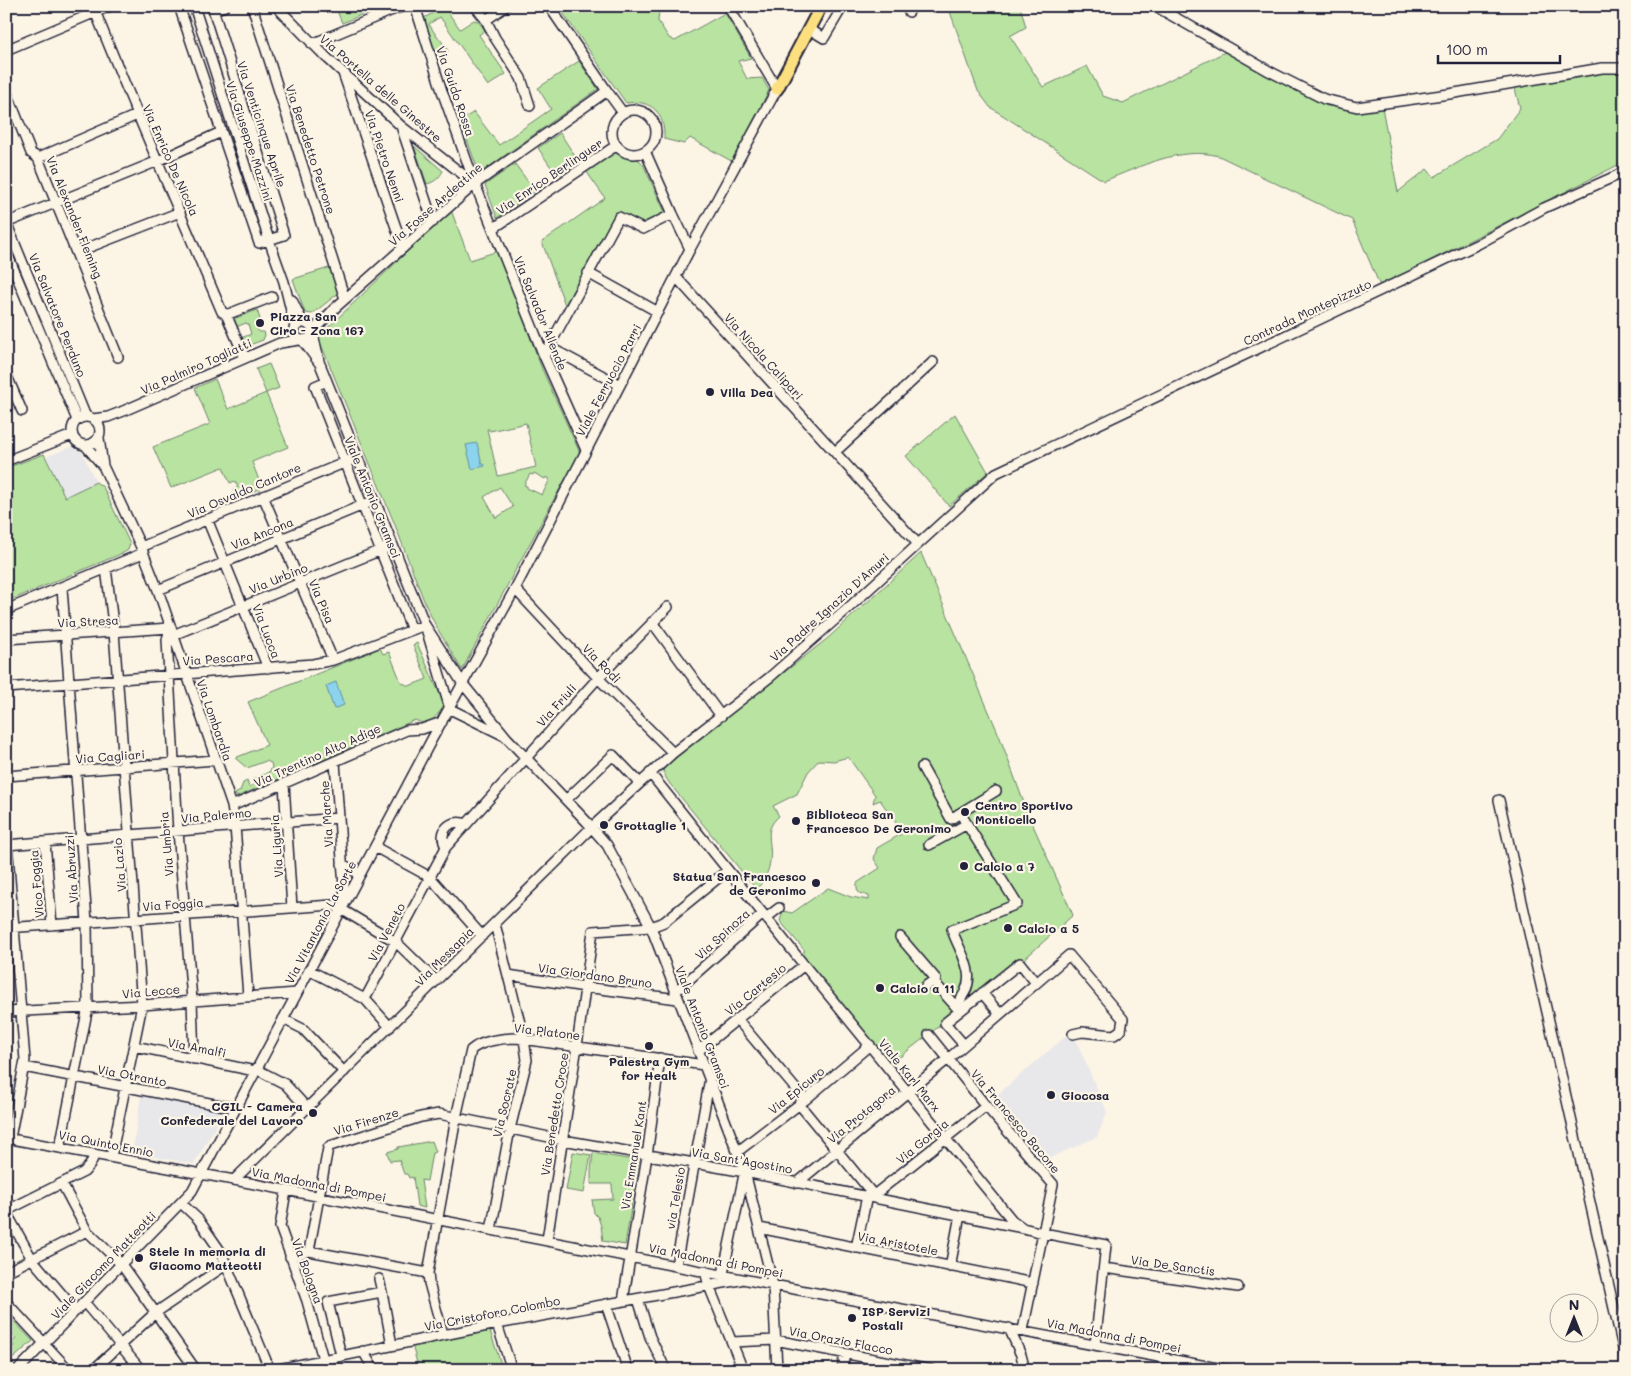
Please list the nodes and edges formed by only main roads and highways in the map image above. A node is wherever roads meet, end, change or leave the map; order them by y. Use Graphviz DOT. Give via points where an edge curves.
graph roads {
  1 [pos="821,6"];
  2 [pos="777,89"];
  1 -- 2 [label="main road"];
}
